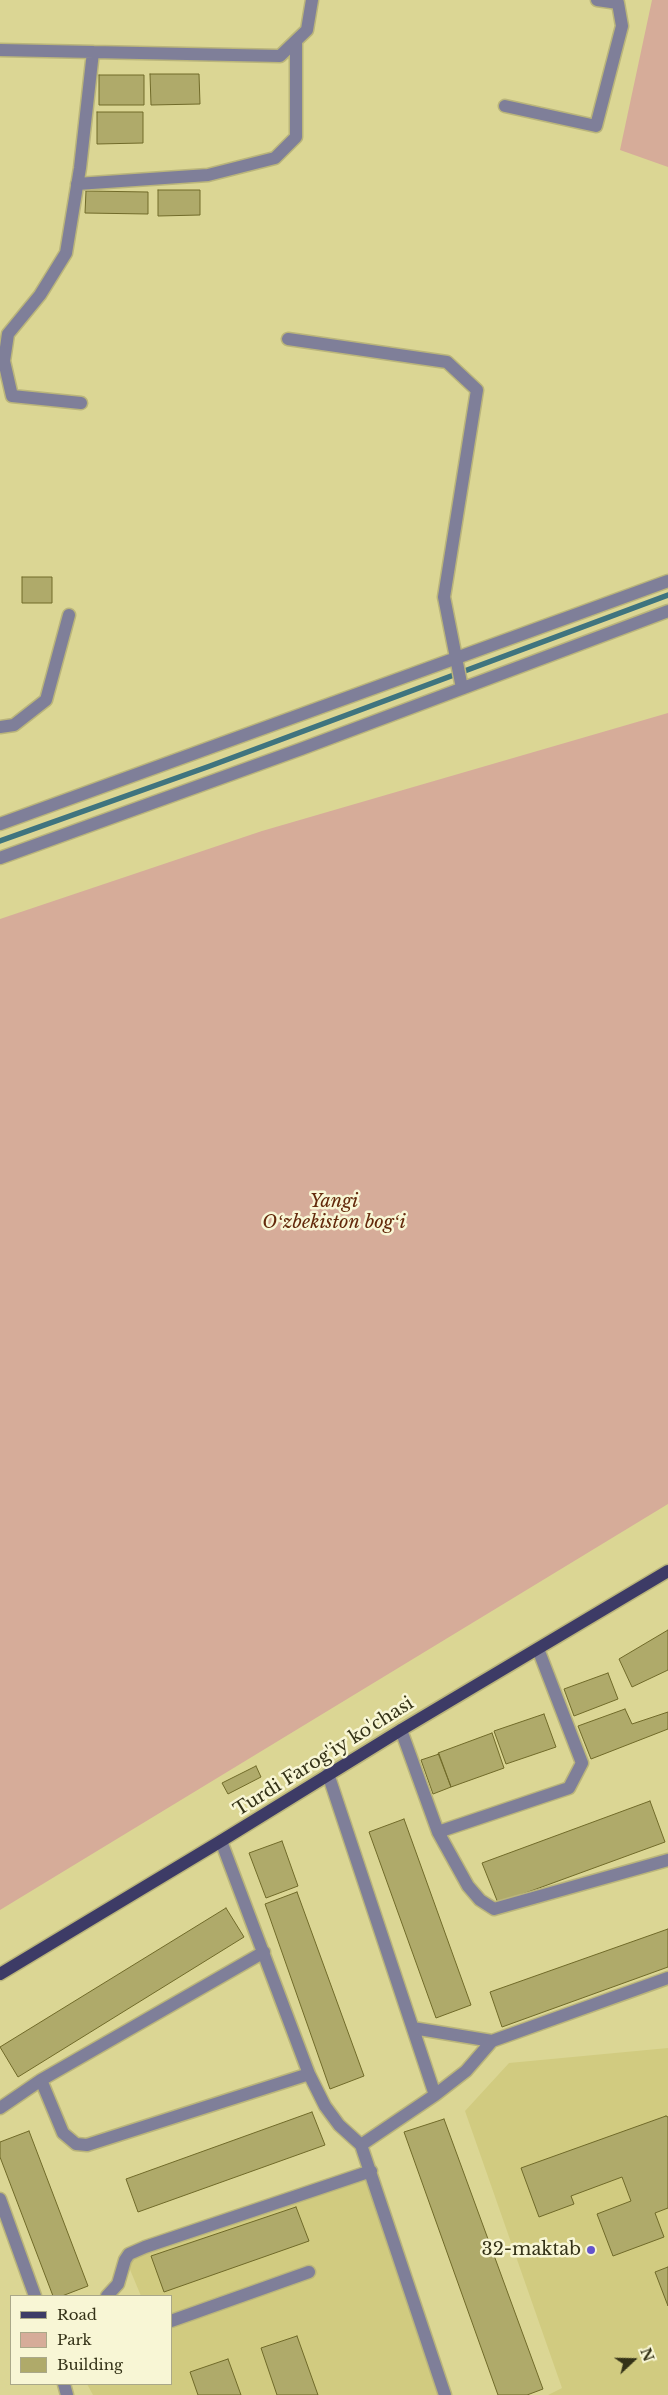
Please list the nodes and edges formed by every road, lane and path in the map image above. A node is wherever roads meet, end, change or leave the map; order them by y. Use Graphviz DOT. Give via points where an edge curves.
graph roads {
  1 [pos="312,0"];
  2 [pos="597,0"];
  3 [pos="296,41"];
  4 [pos="0,50"];
  5 [pos="93,52"];
  6 [pos="505,106"];
  7 [pos="78,184"];
  8 [pos="288,340"];
  9 [pos="81,403"];
  10 [pos="668,581"];
  11 [pos="668,611"];
  12 [pos="69,615"];
  13 [pos="459,673"];
  14 [pos="0,727"];
  15 [pos="0,824"];
  16 [pos="0,858"];
  17 [pos="668,1571"];
  18 [pos="538,1649"];
  19 [pos="401,1730"];
  20 [pos="328,1774"];
  21 [pos="438,1832"];
  22 [pos="221,1841"];
  23 [pos="668,1860"];
  24 [pos="264,1952"];
  25 [pos="0,1974"];
  26 [pos="668,1978"];
  27 [pos="413,2028"];
  28 [pos="492,2041"];
  29 [pos="308,2074"];
  30 [pos="41,2080"];
  31 [pos="435,2095"];
  32 [pos="0,2108"];
  33 [pos="361,2145"];
  34 [pos="370,2171"];
  35 [pos="0,2199"];
  36 [pos="308,2272"];
  37 [pos="34,2295"];
  38 [pos="108,2295"];
  39 [pos="172,2321"];
  40 [pos="445,2395"];
  1 -- 3 [label="street" via="307,30"];
  2 -- 6 [label="street" via="618,3 622,26 596,126"];
  3 -- 5 [label="street" via="280,56"];
  3 -- 7 [label="street" via="296,137 275,158 208,175"];
  4 -- 5 [label="street"];
  5 -- 7 [label="street"];
  7 -- 9 [label="street" via="66,253 40,295 8,334 4,360 12,396"];
  8 -- 13 [label="street" via="447,362 477,390 444,597"];
  10 -- 13 [label="street"];
  11 -- 13 [label="street"];
  12 -- 14 [label="street" via="46,700 14,725"];
  13 -- 15 [label="street"];
  13 -- 16 [label="street" via="292,752"];
  17 -- 18 [label="main road, Turdi Farog'iy ko'chasi"];
  18 -- 19 [label="main road, Turdi Farog'iy ko'chasi"];
  18 -- 21 [label="street" via="582,1762 569,1788"];
  19 -- 20 [label="main road, Turdi Farog'iy ko'chasi"];
  19 -- 21 [label="street"];
  20 -- 22 [label="main road, Turdi Farog'iy ko'chasi"];
  20 -- 27 [label="street"];
  21 -- 23 [label="street" via="468,1886 480,1900 494,1909"];
  22 -- 24 [label="street"];
  22 -- 25 [label="main road, Turdi Farog'iy ko'chasi"];
  24 -- 29 [label="street"];
  24 -- 30 [label="street"];
  26 -- 28 [label="street"];
  27 -- 28 [label="street"];
  27 -- 31 [label="street"];
  28 -- 31 [label="street" via="466,2071"];
  29 -- 30 [label="street" via="86,2145 76,2144 63,2133"];
  29 -- 33 [label="street" via="339,2125"];
  30 -- 32 [label="street"];
  31 -- 33 [label="street"];
  33 -- 34 [label="street"];
  34 -- 38 [label="street" via="129,2254 118,2284"];
  34 -- 40 [label="street"];
  35 -- 37 [label="street"];
  36 -- 39 [label="street"];
}
